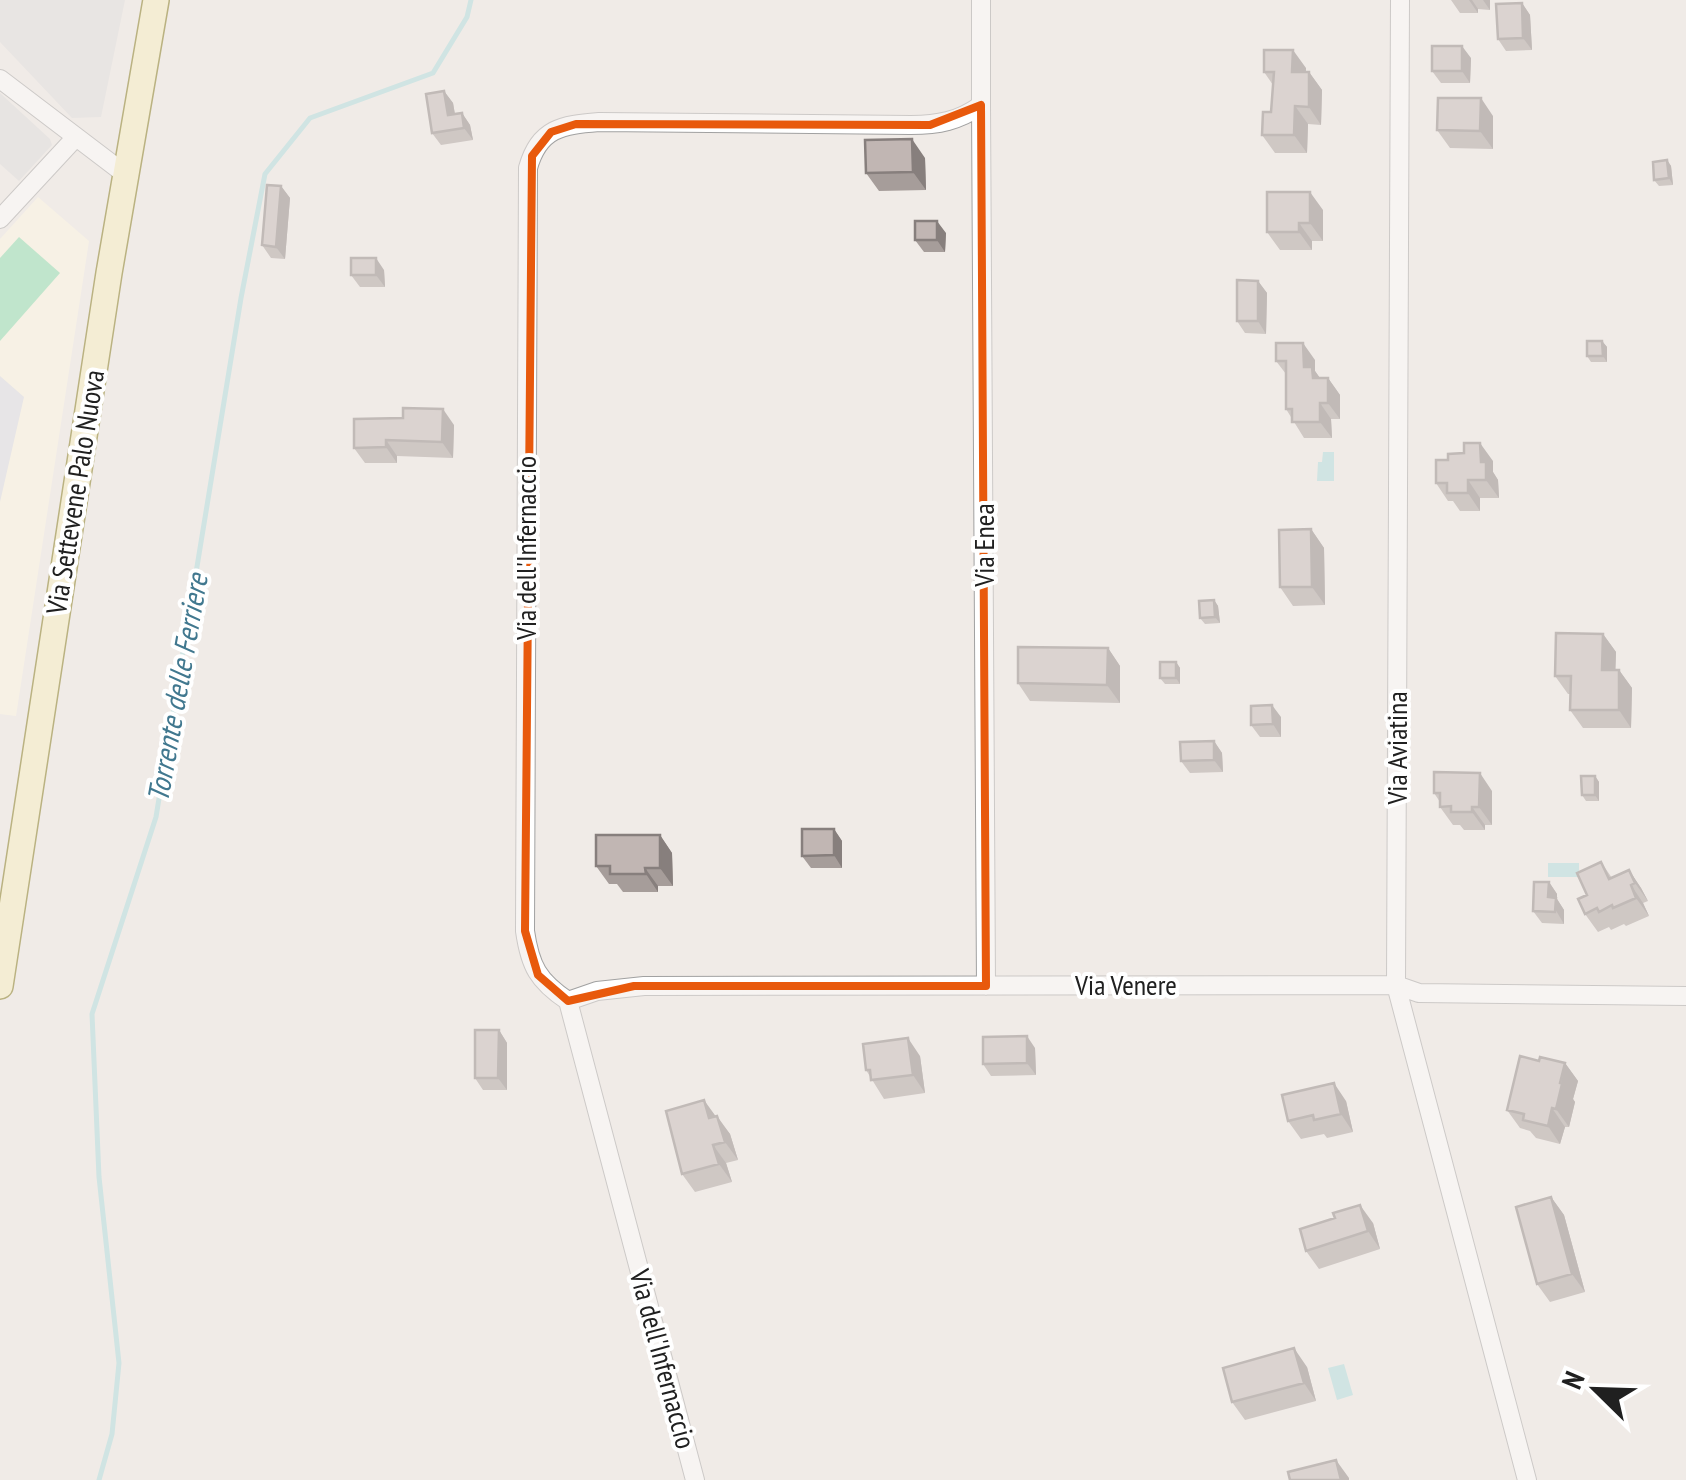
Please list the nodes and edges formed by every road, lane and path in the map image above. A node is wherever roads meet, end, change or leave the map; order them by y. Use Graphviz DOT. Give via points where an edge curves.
graph roads {
  1 [pos="156,0"];
  2 [pos="981,0"];
  3 [pos="1400,0"];
  4 [pos="0,79"];
  5 [pos="981,105"];
  6 [pos="76,137"];
  7 [pos="124,174"];
  8 [pos="0,220"];
  9 [pos="1396,985"];
  10 [pos="0,986"];
  11 [pos="986,986"];
  12 [pos="1686,996"];
  13 [pos="568,1001"];
  14 [pos="696,1480"];
  15 [pos="1527,1480"];
  1 -- 7 [label="main road, Via Settevene Palo Nuova"];
  2 -- 5 [label="street"];
  3 -- 9 [label="street, Via Aviatina"];
  4 -- 6 [label="street"];
  5 -- 11 [label="street, Via Enea"];
  5 -- 13 [label="street, Via dell'Infernaccio" via="930,125 576,124 554,129 534,150 527,183 525,931 538,975"];
  6 -- 7 [label="street"];
  6 -- 8 [label="street"];
  7 -- 10 [label="main road, Via Settevene Palo Nuova"];
  9 -- 11 [label="street, Via Venere"];
  9 -- 12 [label="street, Via Venere" via="1419,993"];
  9 -- 15 [label="street, Via Aviatina"];
  11 -- 13 [label="street, Via Venere" via="634,986"];
  13 -- 14 [label="street, Via dell'Infernaccio"];
}
